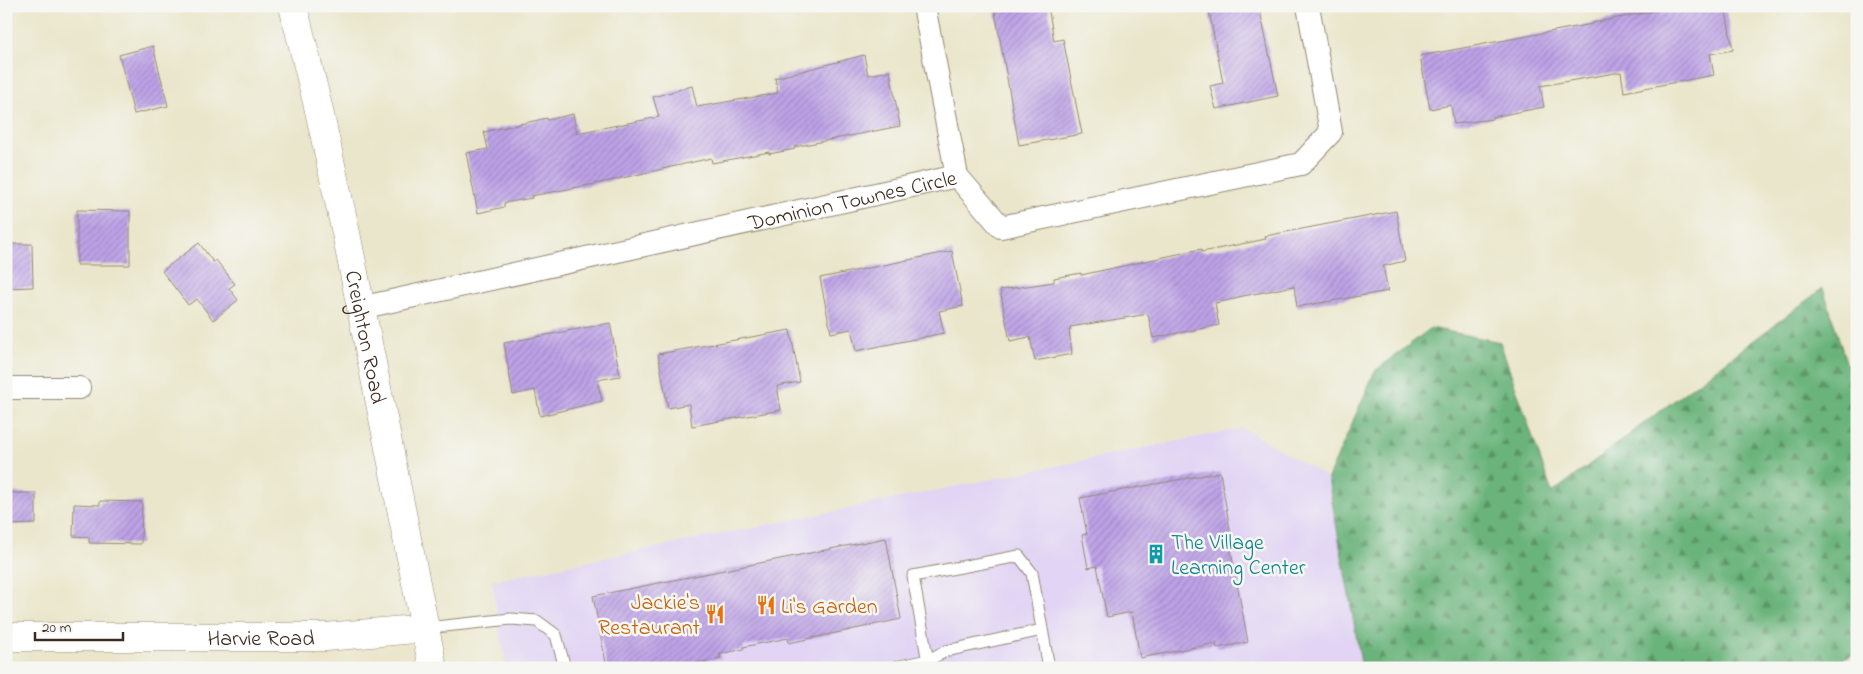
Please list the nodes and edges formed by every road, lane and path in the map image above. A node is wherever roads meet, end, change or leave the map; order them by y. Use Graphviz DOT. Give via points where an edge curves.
graph roads {
  1 [pos="293,6"];
  2 [pos="924,6"];
  3 [pos="1308,6"];
  4 [pos="957,176"];
  5 [pos="360,308"];
  6 [pos="6,388"];
  7 [pos="79,388"];
  8 [pos="426,628"];
  9 [pos="1042,630"];
  10 [pos="6,637"];
  11 [pos="929,664"];
  12 [pos="433,668"];
  13 [pos="565,668"];
  14 [pos="891,668"];
  15 [pos="1049,668"];
  1 -- 5 [label="main road, Creighton Road" via="318,106"];
  2 -- 4 [label="street"];
  3 -- 4 [label="street, Dominion Townes Circle" via="1331,132 1301,164 1001,228"];
  4 -- 5 [label="street, Dominion Townes Circle"];
  5 -- 8 [label="main road, Creighton Road"];
  6 -- 7 [label="street"];
  8 -- 10 [label="main road, Harvie Road" via="326,637"];
  8 -- 12 [label="main road, Creighton Road"];
  8 -- 13 [label="lane" via="512,619 537,621 556,635"];
  9 -- 11 [label="lane" via="946,651"];
  9 -- 11 [label="lane" via="1032,573 1019,556 913,576"];
  9 -- 15 [label="lane"];
  11 -- 14 [label="lane"];
}
